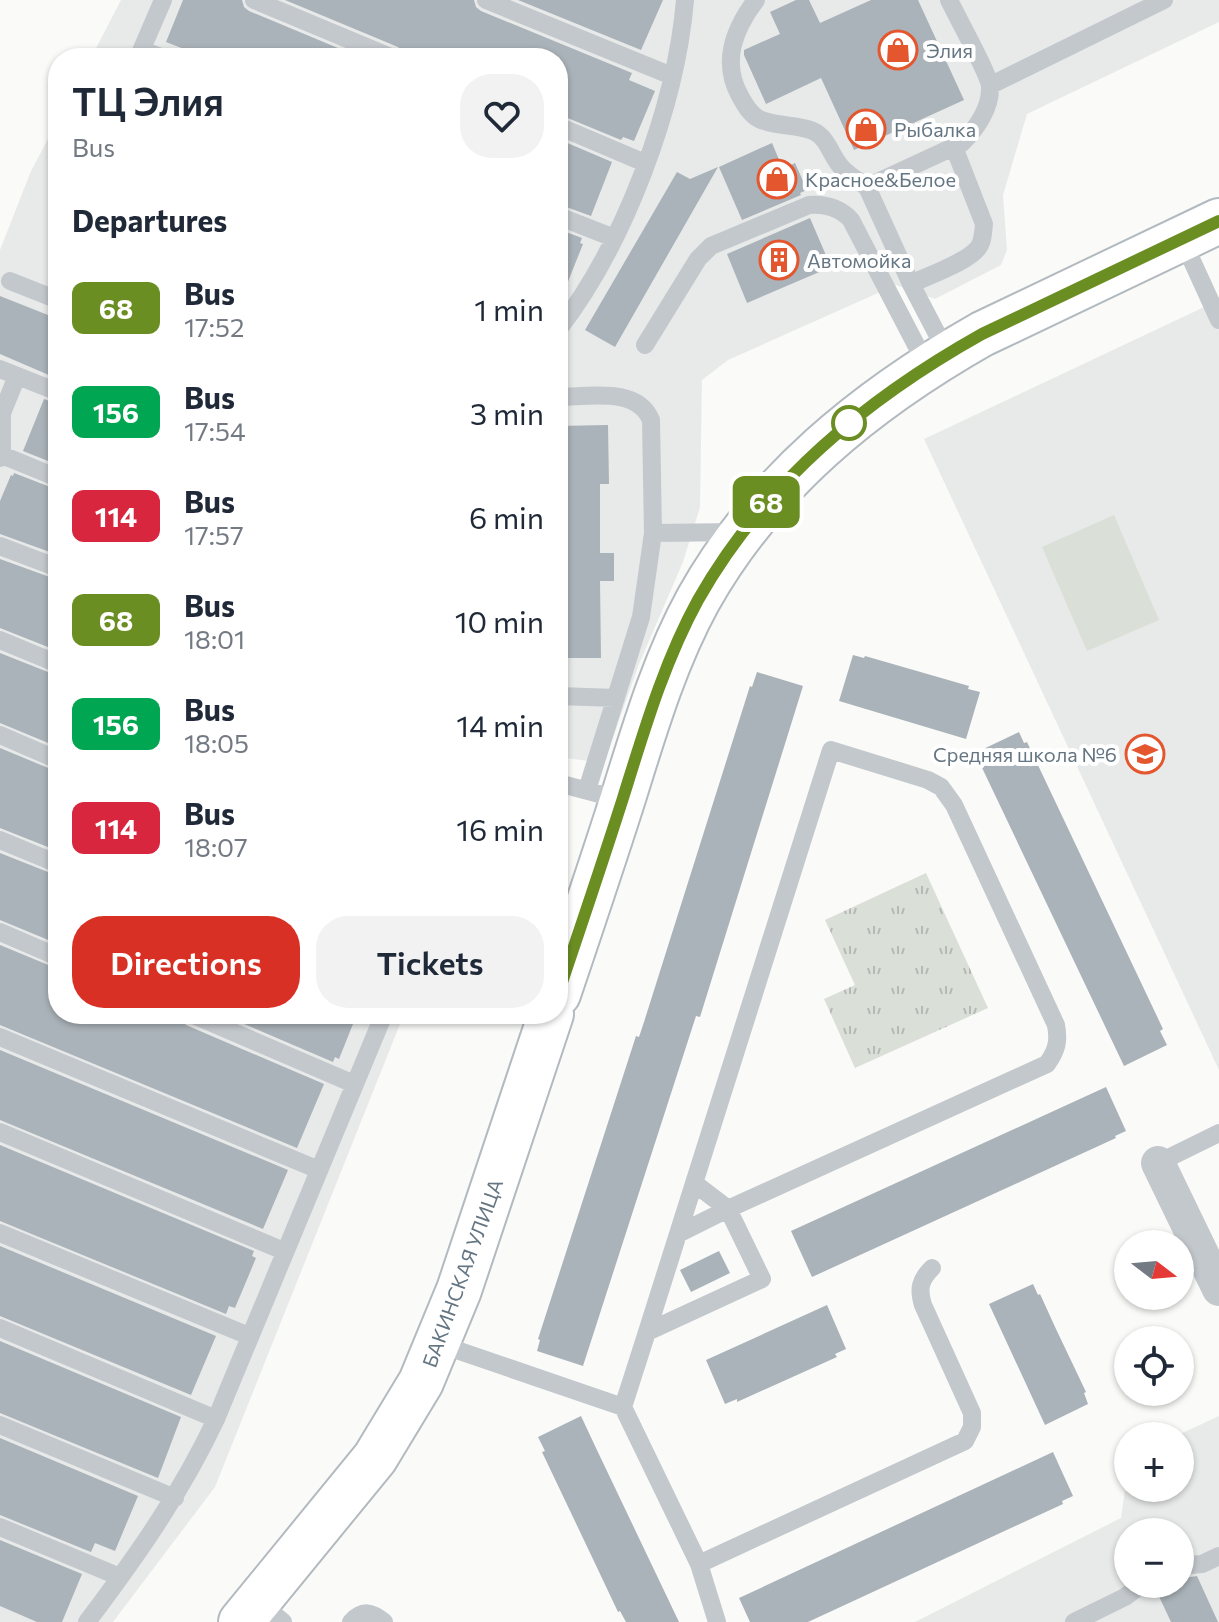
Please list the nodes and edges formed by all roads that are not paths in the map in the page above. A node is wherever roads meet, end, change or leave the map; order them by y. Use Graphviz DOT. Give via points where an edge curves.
graph roads {
  1 [pos="163,0"];
  2 [pos="254,0"];
  3 [pos="486,0"];
  4 [pos="685,0"];
  5 [pos="756,0"];
  6 [pos="949,0"];
  7 [pos="1164,0"];
  8 [pos="143,48"];
  9 [pos="369,48"];
  10 [pos="672,76"];
  11 [pos="991,85"];
  12 [pos="568,130"];
  13 [pos="954,147"];
  14 [pos="645,163"];
  15 [pos="867,187"];
  16 [pos="568,220"];
  17 [pos="1201,230"];
  18 [pos="614,238"];
  19 [pos="10,281"];
  20 [pos="911,284"];
  21 [pos="48,296"];
  22 [pos="568,307"];
  23 [pos="1219,320"];
  24 [pos="645,345"];
  25 [pos="937,360"];
  26 [pos="8,373"];
  27 [pos="48,388"];
  28 [pos="568,397"];
  29 [pos="1,456"];
  30 [pos="48,474"];
  31 [pos="743,532"];
  32 [pos="653,533"];
  33 [pos="0,546"];
  34 [pos="48,564"];
  35 [pos="0,640"];
  36 [pos="48,660"];
  37 [pos="568,696"];
  38 [pos="616,698"];
  39 [pos="0,735"];
  40 [pos="48,756"];
  41 [pos="568,786"];
  42 [pos="604,795"];
  43 [pos="0,840"];
  44 [pos="48,860"];
  45 [pos="0,932"];
  46 [pos="568,951"];
  47 [pos="48,953"];
  48 [pos="214,1024"];
  49 [pos="380,1024"];
  50 [pos="548,1024"];
  51 [pos="0,1037"];
  52 [pos="354,1084"];
  53 [pos="0,1132"];
  54 [pos="1219,1133"];
  55 [pos="1158,1163"];
  56 [pos="319,1170"];
  57 [pos="694,1183"];
  58 [pos="728,1209"];
  59 [pos="0,1233"];
  60 [pos="678,1234"];
  61 [pos="284,1251"];
  62 [pos="932,1268"];
  63 [pos="1219,1289"];
  64 [pos="0,1328"];
  65 [pos="647,1332"];
  66 [pos="249,1336"];
  67 [pos="439,1344"];
  68 [pos="623,1407"];
  69 [pos="216,1419"];
  70 [pos="0,1425"];
  71 [pos="175,1498"];
  72 [pos="0,1527"];
  73 [pos="1219,1556"];
  74 [pos="699,1564"];
  75 [pos="1194,1565"];
  76 [pos="120,1577"];
  77 [pos="1123,1598"];
  78 [pos="261,1615"];
  79 [pos="87,1622"];
  80 [pos="351,1622"];
  81 [pos="384,1622"];
  82 [pos="717,1622"];
  83 [pos="1074,1622"];
  1 -- 8 [label="lane"];
  2 -- 9 [label="lane"];
  3 -- 10 [label="lane"];
  4 -- 10 [label="lane"];
  5 -- 15 [label="lane" via="742,21 729,64 748,110 768,122 813,131 844,170"];
  6 -- 11 [label="lane"];
  7 -- 11 [label="lane"];
  10 -- 14 [label="lane"];
  11 -- 13 [label="lane" via="985,112 973,132"];
  12 -- 14 [label="lane"];
  13 -- 15 [label="lane"];
  13 -- 20 [label="lane" via="984,224 983,236 970,256"];
  14 -- 18 [label="lane"];
  15 -- 20 [label="lane"];
  16 -- 18 [label="lane"];
  17 -- 23 [label="lane"];
  17 -- 25 [label="street"];
  18 -- 22 [label="lane"];
  19 -- 21 [label="lane"];
  20 -- 25 [label="lane"];
  24 -- 25 [label="lane" via="711,246 809,205 821,205 844,212 851,220"];
  25 -- 31 [label="street" via="829,438"];
  26 -- 27 [label="lane"];
  26 -- 29 [label="lane"];
  28 -- 32 [label="lane" via="624,397 647,409"];
  29 -- 30 [label="lane"];
  31 -- 32 [label="lane"];
  31 -- 42 [label="street" via="697,602 643,734"];
  32 -- 38 [label="lane" via="641,617"];
  33 -- 34 [label="lane"];
  35 -- 36 [label="lane"];
  37 -- 38 [label="lane"];
  38 -- 42 [label="lane"];
  39 -- 40 [label="lane"];
  41 -- 42 [label="lane"];
  42 -- 46 [label="street"];
  43 -- 44 [label="lane"];
  45 -- 47 [label="lane"];
  48 -- 52 [label="lane"];
  49 -- 52 [label="lane"];
  50 -- 67 [label="street, БАКИНСКАЯ УЛИЦА"];
  51 -- 56 [label="lane"];
  52 -- 56 [label="lane"];
  53 -- 61 [label="lane"];
  54 -- 55 [label="lane"];
  55 -- 63 [label="street"];
  56 -- 61 [label="lane"];
  57 -- 58 [label="lane"];
  57 -- 58 [label="lane" via="831,750 941,787 1056,1025 1059,1040 1054,1054 1047,1064"];
  57 -- 60 [label="lane"];
  58 -- 60 [label="lane"];
  58 -- 65 [label="lane" via="762,1279"];
  59 -- 66 [label="lane"];
  60 -- 65 [label="lane"];
  61 -- 66 [label="lane"];
  62 -- 74 [label="lane" via="919,1291 972,1413 965,1441"];
  64 -- 69 [label="lane"];
  65 -- 68 [label="lane"];
  66 -- 69 [label="lane"];
  67 -- 68 [label="lane"];
  67 -- 78 [label="street, БАКИНСКАЯ УЛИЦА" via="375,1458"];
  68 -- 74 [label="lane"];
  69 -- 71 [label="lane"];
  70 -- 71 [label="lane"];
  71 -- 76 [label="lane"];
  72 -- 76 [label="lane"];
  73 -- 75 [label="lane"];
  74 -- 82 [label="lane"];
  76 -- 79 [label="lane"];
  77 -- 83 [label="lane"];
  80 -- 81 [label="lane" via="369,1612"];
}
